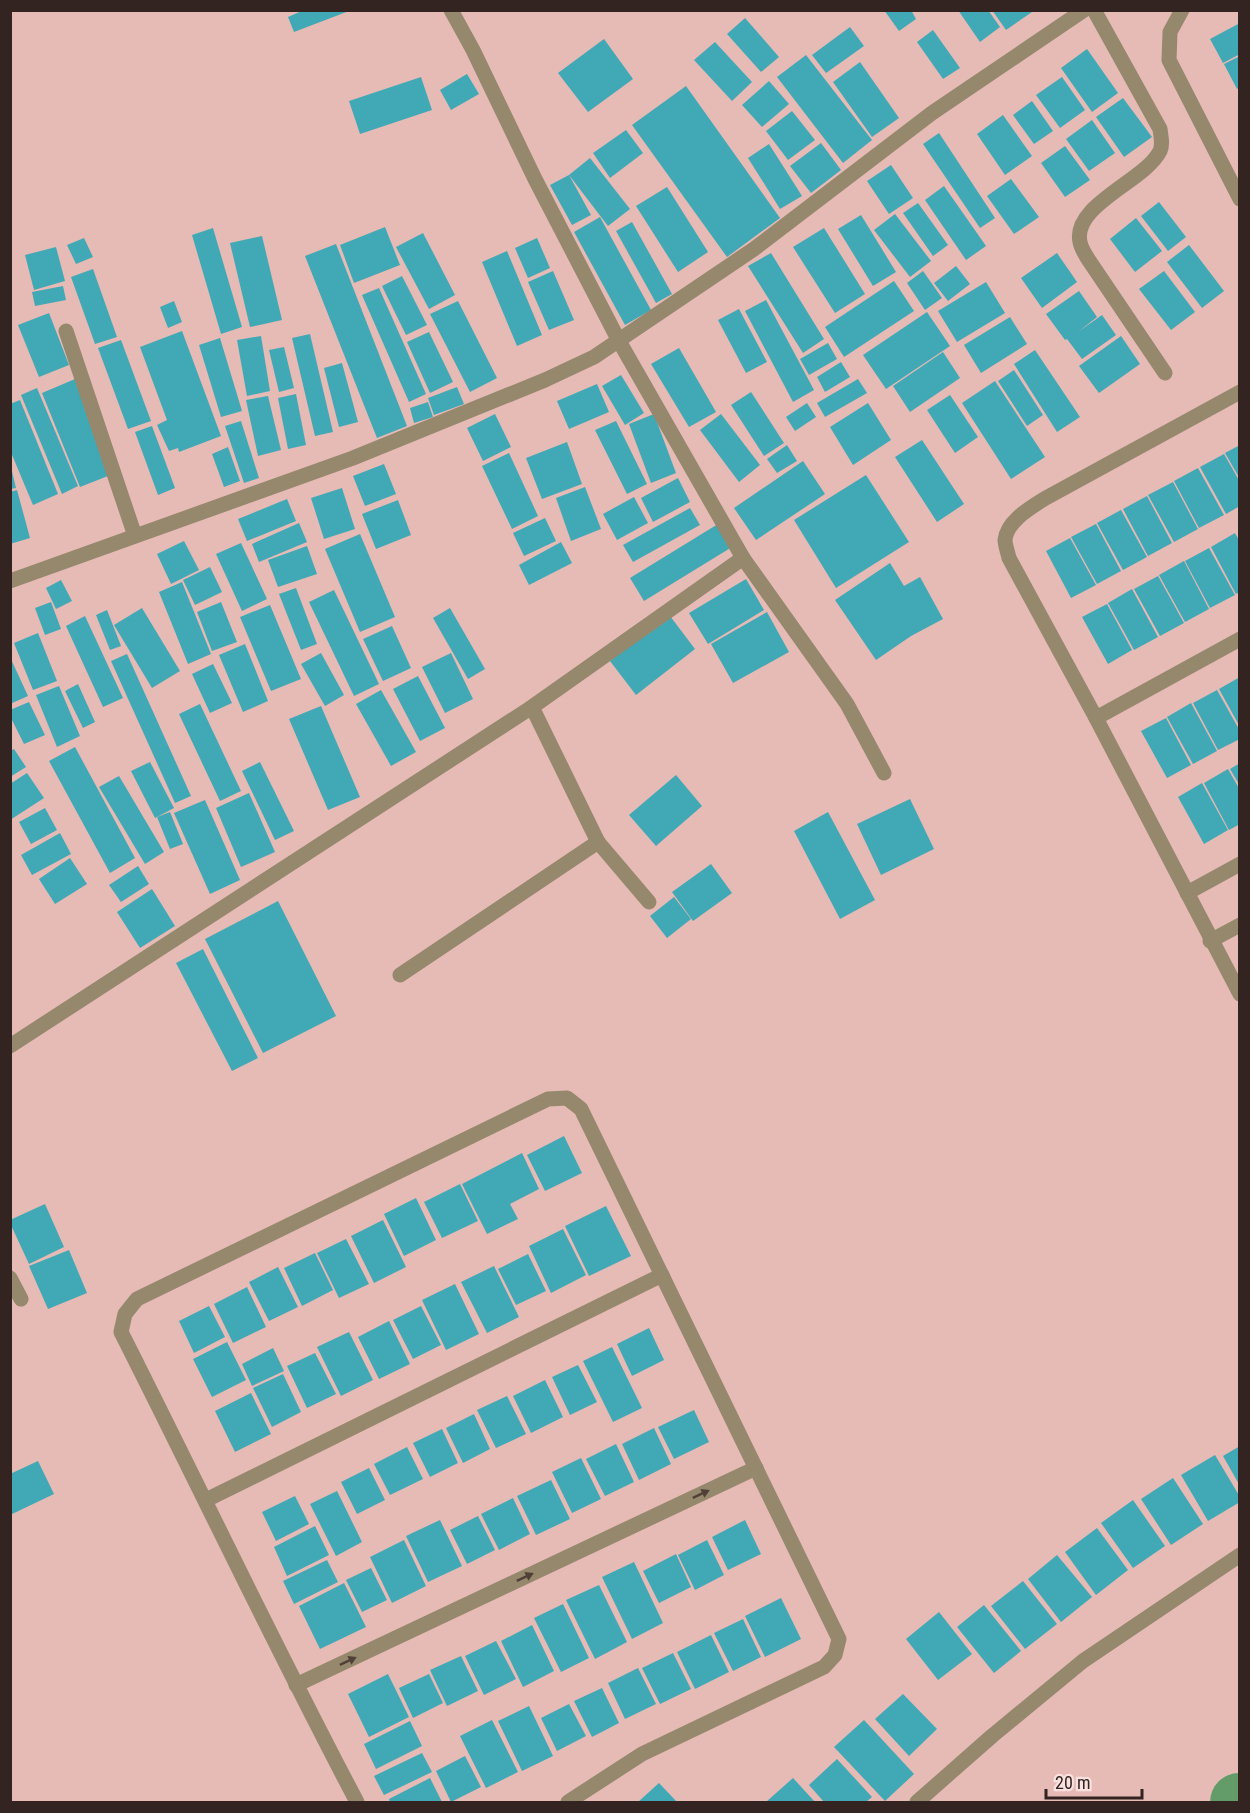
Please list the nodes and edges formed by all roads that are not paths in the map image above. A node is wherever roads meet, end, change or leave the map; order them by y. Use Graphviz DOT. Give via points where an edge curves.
graph roads {
  1 [pos="451,10"];
  2 [pos="1084,10"];
  3 [pos="1094,10"];
  4 [pos="1182,10"];
  5 [pos="1239,199"];
  6 [pos="66,331"];
  7 [pos="619,341"];
  8 [pos="1165,373"];
  9 [pos="1239,392"];
  10 [pos="135,536"];
  11 [pos="743,558"];
  12 [pos="10,581"];
  13 [pos="1239,639"];
  14 [pos="532,707"];
  15 [pos="1096,718"];
  16 [pos="884,773"];
  17 [pos="598,842"];
  18 [pos="1239,864"];
  19 [pos="1187,893"];
  20 [pos="649,902"];
  21 [pos="1239,925"];
  22 [pos="1210,940"];
  23 [pos="400,975"];
  24 [pos="1239,994"];
  25 [pos="10,1046"];
  26 [pos="662,1275"];
  27 [pos="10,1278"];
  28 [pos="21,1299"];
  29 [pos="756,1468"];
  30 [pos="206,1500"];
  31 [pos="1239,1555"];
  32 [pos="296,1686"];
  33 [pos="357,1803"];
  34 [pos="568,1803"];
  35 [pos="917,1803"];
  1 -- 7 [label="street"];
  2 -- 7 [label="street" via="932,113 754,249"];
  3 -- 8 [label="street" via="1160,129 1162,141 1160,152 1147,167 1098,205 1082,223 1079,242"];
  4 -- 5 [label="street" via="1170,32 1169,60"];
  6 -- 10 [label="street"];
  7 -- 10 [label="street" via="545,381 353,458"];
  7 -- 11 [label="street"];
  9 -- 15 [label="street" via="1044,499 1012,524 1005,540 1009,558"];
  10 -- 12 [label="street"];
  11 -- 14 [label="street"];
  11 -- 16 [label="street" via="847,704"];
  13 -- 15 [label="street"];
  14 -- 17 [label="street"];
  14 -- 25 [label="street"];
  15 -- 19 [label="street"];
  17 -- 20 [label="street"];
  17 -- 23 [label="street"];
  18 -- 19 [label="street"];
  19 -- 22 [label="street"];
  21 -- 22 [label="street"];
  22 -- 24 [label="street"];
  26 -- 29 [label="street"];
  26 -- 30 [label="street"];
  26 -- 30 [label="street" via="581,1109 567,1098 548,1099 137,1299 125,1314 121,1332"];
  27 -- 28 [label="street"];
  32 -- 29 [label="street, one-way"];
  29 -- 34 [label="street" via="839,1639 836,1655 824,1667 642,1754"];
  30 -- 32 [label="street"];
  31 -- 35 [label="street" via="1083,1661"];
  32 -- 33 [label="street"];
}
